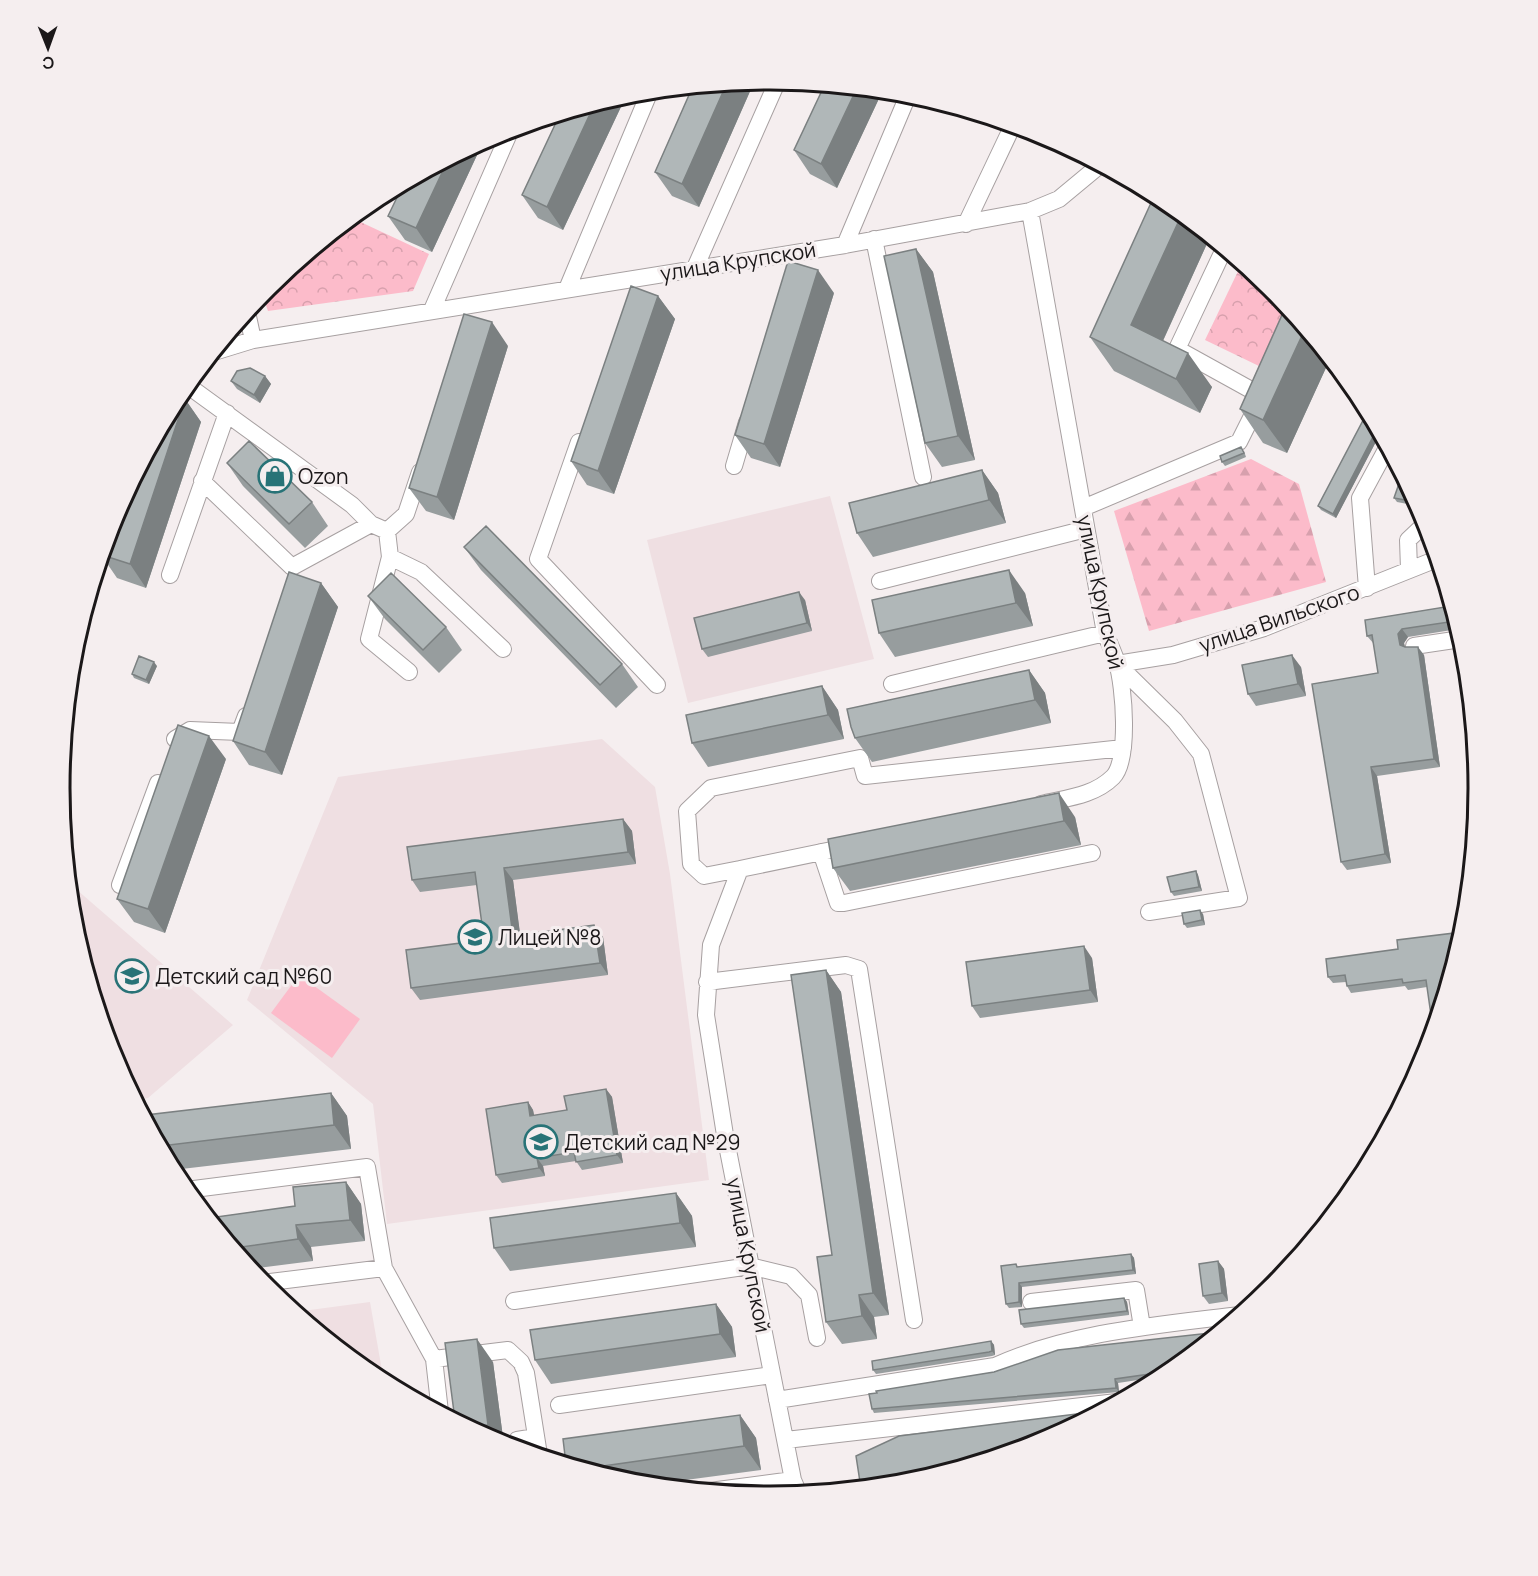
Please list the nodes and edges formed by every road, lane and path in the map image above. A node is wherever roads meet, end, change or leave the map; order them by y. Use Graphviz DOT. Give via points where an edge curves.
graph roads {
  1 [pos="774,90"];
  2 [pos="646,101"];
  3 [pos="905,103"];
  4 [pos="1009,133"];
  5 [pos="505,142"];
  6 [pos="1094,170"];
  7 [pos="1030,211"];
  8 [pos="966,224"];
  9 [pos="874,239"];
  10 [pos="844,244"];
  11 [pos="797,251"];
  12 [pos="1221,256"];
  13 [pos="695,268"];
  14 [pos="792,270"];
  15 [pos="636,277"];
  16 [pos="567,289"];
  17 [pos="630,296"];
  18 [pos="475,303"];
  19 [pos="432,310"];
  20 [pos="249,322"];
  21 [pos="468,322"];
  22 [pos="253,340"];
  23 [pos="227,348"];
  24 [pos="195,391"];
  25 [pos="750,411"];
  26 [pos="227,413"];
  27 [pos="585,427"];
  28 [pos="1383,456"];
  29 [pos="424,457"];
  30 [pos="734,466"];
  31 [pos="923,477"];
  32 [pos="202,482"];
  33 [pos="1083,508"];
  34 [pos="371,524"];
  35 [pos="1086,529"];
  36 [pos="387,531"];
  37 [pos="1418,531"];
  38 [pos="390,557"];
  39 [pos="1429,561"];
  40 [pos="1409,568"];
  41 [pos="170,575"];
  42 [pos="880,581"];
  43 [pos="1367,588"];
  44 [pos="1105,633"];
  45 [pos="1451,640"];
  46 [pos="1414,646"];
  47 [pos="503,650"];
  48 [pos="1118,664"];
  49 [pos="409,672"];
  50 [pos="892,684"];
  51 [pos="657,685"];
  52 [pos="252,699"];
  53 [pos="1123,748"];
  54 [pos="1024,807"];
  55 [pos="866,842"];
  56 [pos="821,852"];
  57 [pos="1092,853"];
  58 [pos="740,869"];
  59 [pos="120,885"];
  60 [pos="1149,912"];
  61 [pos="707,982"];
  62 [pos="197,1189"];
  63 [pos="750,1266"];
  64 [pos="384,1268"];
  65 [pos="274,1281"];
  66 [pos="514,1300"];
  67 [pos="1031,1302"];
  68 [pos="1225,1317"];
  69 [pos="914,1320"];
  70 [pos="1142,1327"];
  71 [pos="817,1338"];
  72 [pos="434,1359"];
  73 [pos="772,1375"];
  74 [pos="777,1400"];
  75 [pos="439,1403"];
  76 [pos="1096,1404"];
  77 [pos="559,1405"];
  78 [pos="536,1437"];
  79 [pos="519,1440"];
  80 [pos="786,1440"];
  81 [pos="538,1447"];
  82 [pos="796,1485"];
  1 -- 13 [label="street"];
  2 -- 16 [label="street"];
  3 -- 10 [label="street"];
  4 -- 8 [label="street"];
  5 -- 19 [label="street"];
  6 -- 7 [label="street" via="1059,199"];
  7 -- 8 [label="street, улица Крупской"];
  7 -- 33 [label="street, улица Крупской"];
  8 -- 9 [label="street, улица Крупской"];
  9 -- 10 [label="street, улица Крупской"];
  9 -- 31 [label="street"];
  10 -- 11 [label="street, улица Крупской"];
  11 -- 13 [label="street, улица Крупской"];
  11 -- 14 [label="street"];
  12 -- 33 [label="street" via="1177,349 1264,390 1239,442"];
  13 -- 15 [label="street, улица Крупской"];
  15 -- 16 [label="street, улица Крупской"];
  15 -- 17 [label="street"];
  16 -- 18 [label="street, улица Крупской"];
  18 -- 19 [label="street, улица Крупской"];
  18 -- 21 [label="street"];
  19 -- 22 [label="street, улица Крупской"];
  20 -- 22 [label="street"];
  22 -- 23 [label="street, улица Крупской"];
  24 -- 26 [label="street"];
  25 -- 30 [label="street"];
  26 -- 32 [label="street"];
  26 -- 34 [label="street" via="352,505"];
  27 -- 51 [label="street" via="538,559"];
  28 -- 43 [label="street" via="1360,498"];
  29 -- 36 [label="street" via="406,514"];
  32 -- 34 [label="street" via="292,575"];
  32 -- 41 [label="street"];
  33 -- 35 [label="street, улица Крупской"];
  34 -- 36 [label="street"];
  35 -- 42 [label="street"];
  35 -- 44 [label="street, улица Крупской"];
  36 -- 38 [label="street"];
  37 -- 40 [label="street" via="1408,540"];
  38 -- 47 [label="street" via="421,572"];
  38 -- 49 [label="street" via="369,639"];
  39 -- 40 [label="street, улица Вильского"];
  40 -- 43 [label="street, улица Вильского"];
  43 -- 48 [label="street, улица Вильского" via="1264,628 1173,655"];
  44 -- 48 [label="street, улица Крупской"];
  44 -- 50 [label="street"];
  45 -- 46 [label="street"];
  48 -- 53 [label="street, улица Крупской"];
  48 -- 60 [label="street" via="1175,721 1201,754 1239,898"];
  52 -- 59 [label="street" via="240,732 190,730 175,738"];
  53 -- 54 [label="street, улица Крупской" via="1115,776 1092,792"];
  53 -- 58 [label="street" via="865,776 860,758 711,788 687,811 691,864 704,876"];
  55 -- 56 [label="street"];
  56 -- 57 [label="street" via="838,903"];
  56 -- 58 [label="street"];
  58 -- 61 [label="street, улица Крупской" via="711,945"];
  61 -- 63 [label="street, улица Крупской" via="706,1015"];
  61 -- 69 [label="street" via="846,965 859,969"];
  62 -- 64 [label="street" via="367,1167"];
  63 -- 66 [label="street"];
  63 -- 71 [label="street" via="791,1276 809,1295"];
  63 -- 73 [label="street, улица Крупской"];
  64 -- 65 [label="street"];
  64 -- 72 [label="street"];
  67 -- 70 [label="street" via="1136,1290"];
  68 -- 70 [label="street"];
  70 -- 74 [label="street" via="1028,1351 995,1366"];
  72 -- 75 [label="street"];
  72 -- 78 [label="street" via="508,1350 526,1373"];
  73 -- 74 [label="street, улица Крупской"];
  73 -- 77 [label="street"];
  74 -- 80 [label="street, улица Крупской"];
  76 -- 80 [label="street"];
  78 -- 79 [label="street"];
  78 -- 81 [label="street"];
  80 -- 82 [label="street, улица Крупской"];
}
